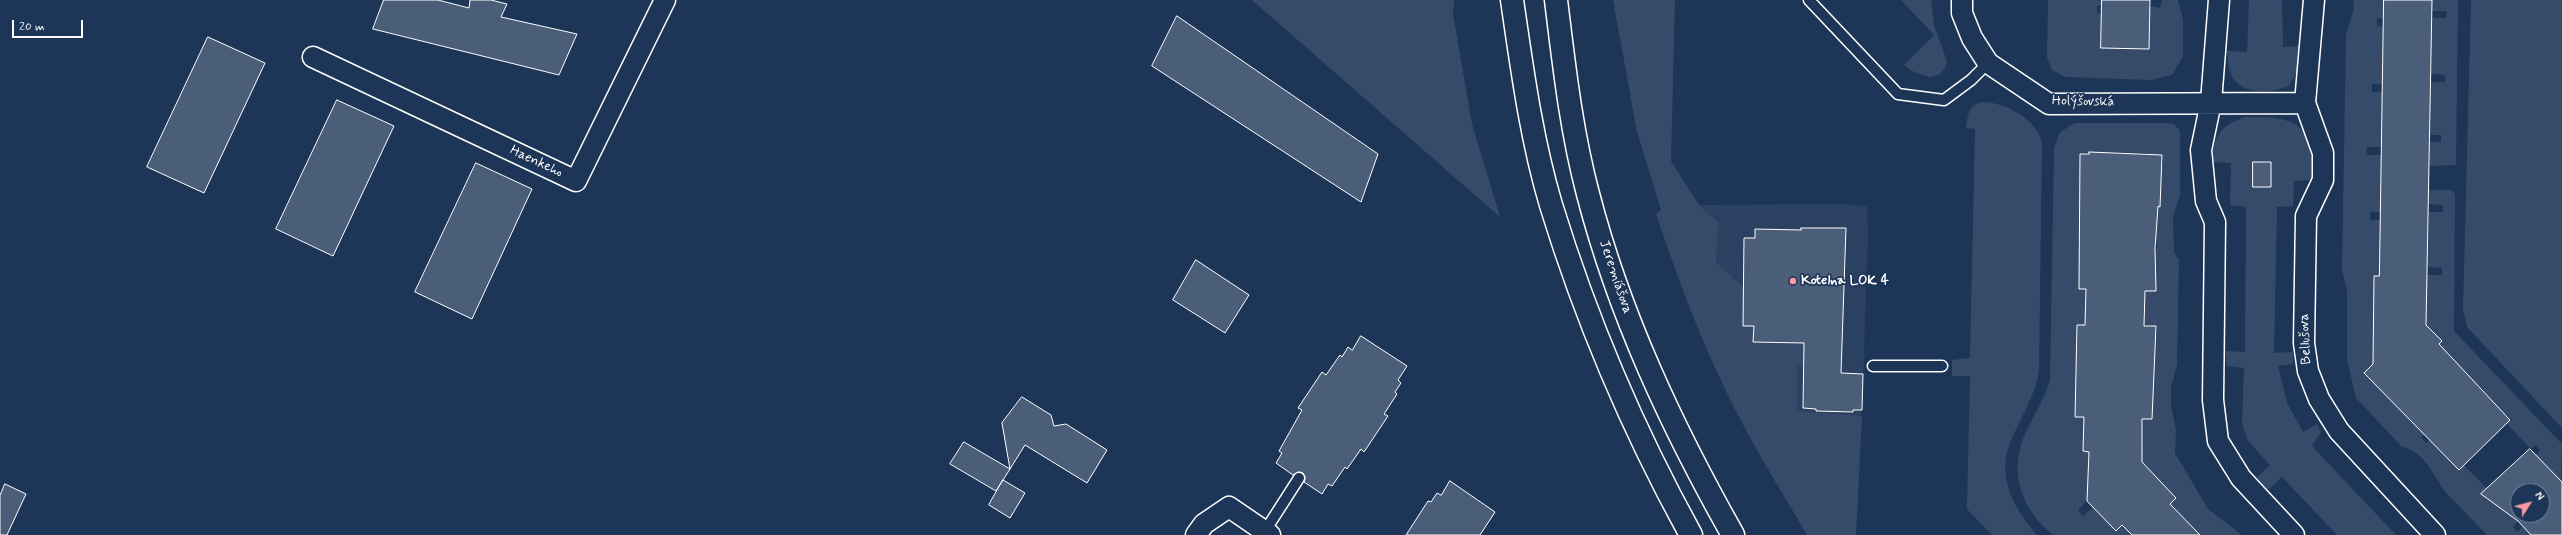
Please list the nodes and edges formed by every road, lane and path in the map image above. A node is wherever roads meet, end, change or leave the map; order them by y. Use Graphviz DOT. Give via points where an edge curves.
graph roads {
  1 [pos="665,0"];
  2 [pos="1512,0"];
  3 [pos="1556,0"];
  4 [pos="1809,0"];
  5 [pos="1962,0"];
  6 [pos="2218,0"];
  7 [pos="2314,0"];
  8 [pos="313,57"];
  9 [pos="1988,63"];
  10 [pos="2211,102"];
  11 [pos="2305,103"];
  12 [pos="1873,366"];
  13 [pos="1942,366"];
  14 [pos="1299,478"];
  15 [pos="1268,533"];
  16 [pos="1196,535"];
  17 [pos="1691,535"];
  18 [pos="1733,535"];
  19 [pos="2294,535"];
  20 [pos="2435,535"];
  1 -- 8 [label="street, Haenkeho" via="576,181"];
  2 -- 17 [label="main road" via="1528,104 1551,204 1606,361 1667,491"];
  3 -- 18 [label="main road, Jeremiášova" via="1567,99 1588,194 1610,267 1637,341 1670,416"];
  4 -- 9 [label="lane" via="1898,94 1944,100 1971,80"];
  5 -- 9 [label="street, Holýšovská" via="1962,13 1972,38"];
  6 -- 10 [label="street"];
  7 -- 11 [label="street, Bellušova"];
  9 -- 10 [label="street, Holýšovská" via="2049,104"];
  10 -- 11 [label="street"];
  10 -- 19 [label="street" via="2202,150 2206,201 2215,222 2213,400 2218,441 2241,478"];
  11 -- 20 [label="street, Bellušova" via="2323,153 2323,180 2306,216 2304,343 2308,371 2318,400 2339,431"];
  12 -- 13 [label="lane"];
  14 -- 15 [label="lane"];
  15 -- 16 [label="street" via="1229,507 1204,524"];
}
